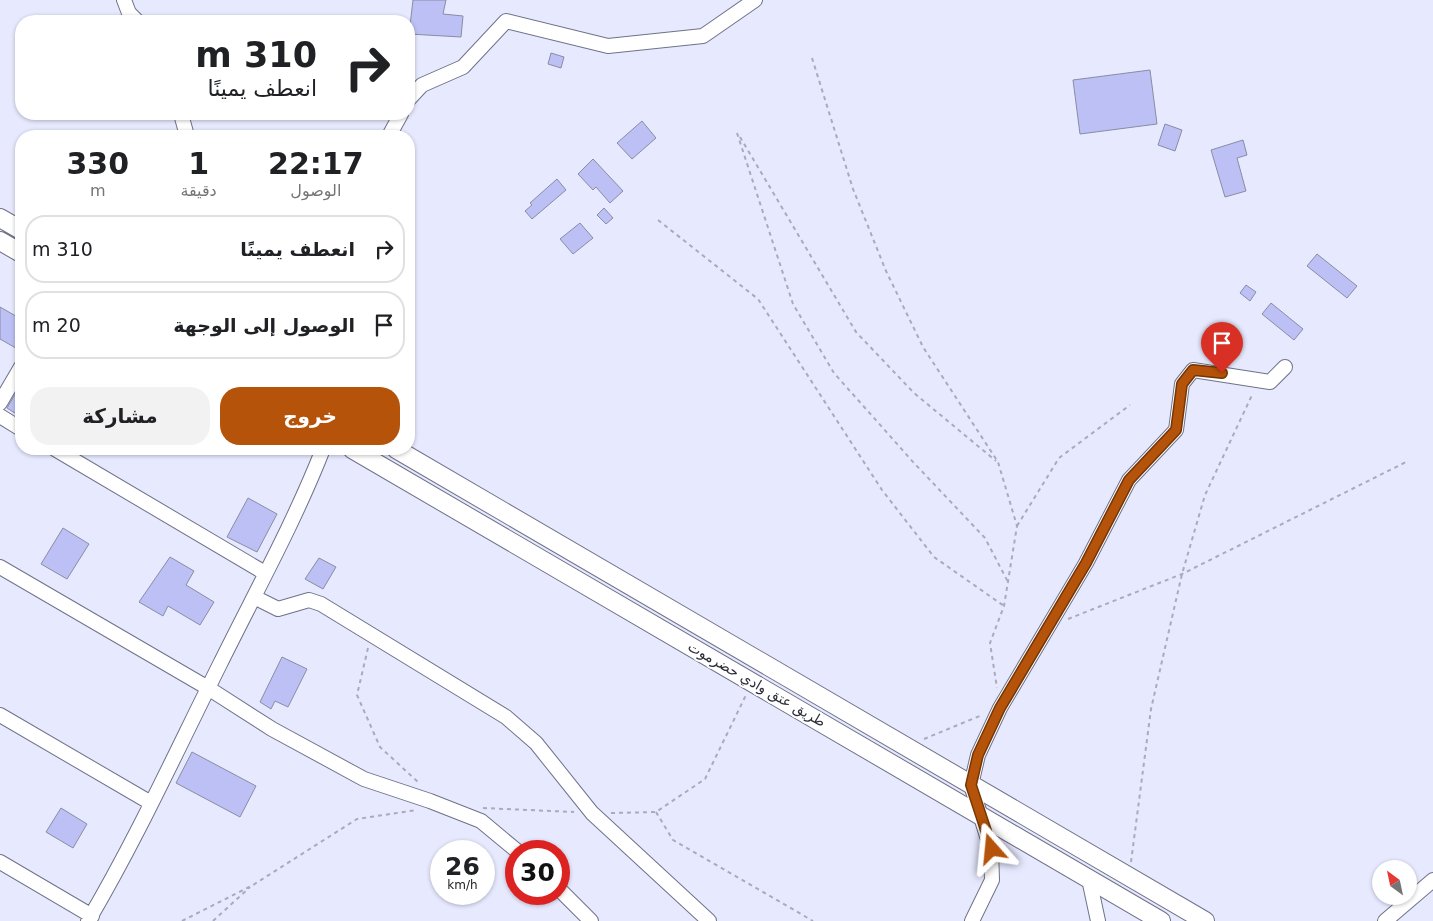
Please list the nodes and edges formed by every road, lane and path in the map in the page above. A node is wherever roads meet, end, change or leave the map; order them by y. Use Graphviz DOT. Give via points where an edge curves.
graph roads {
  1 [pos="124,0"];
  2 [pos="755,0"];
  3 [pos="131,15"];
  4 [pos="812,58"];
  5 [pos="415,93"];
  6 [pos="658,220"];
  7 [pos="1,225"];
  8 [pos="15,228"];
  9 [pos="0,241"];
  10 [pos="15,250"];
  11 [pos="1285,367"];
  12 [pos="15,377"];
  13 [pos="1259,380"];
  14 [pos="0,402"];
  15 [pos="1130,405"];
  16 [pos="0,416"];
  17 [pos="15,425"];
  18 [pos="65,455"];
  19 [pos="321,455"];
  20 [pos="362,455"];
  21 [pos="406,455"];
  22 [pos="1408,461"];
  23 [pos="998,462"];
  24 [pos="1017,526"];
  25 [pos="0,567"];
  26 [pos="266,573"];
  27 [pos="1182,574"];
  28 [pos="1008,582"];
  29 [pos="254,597"];
  30 [pos="1004,606"];
  31 [pos="1050,627"];
  32 [pos="372,634"];
  33 [pos="208,688"];
  34 [pos="1000,708"];
  35 [pos="0,715"];
  36 [pos="905,746"];
  37 [pos="971,785"];
  38 [pos="422,786"];
  39 [pos="151,804"];
  40 [pos="656,812"];
  41 [pos="981,815"];
  42 [pos="505,842"];
  43 [pos="0,862"];
  44 [pos="1130,877"];
  45 [pos="1089,879"];
  46 [pos="1433,880"];
  47 [pos="253,885"];
  48 [pos="570,901"];
  49 [pos="90,918"];
  50 [pos="213,921"];
  51 [pos="591,921"];
  52 [pos="710,921"];
  53 [pos="813,921"];
  54 [pos="972,921"];
  55 [pos="1098,921"];
  56 [pos="1162,921"];
  57 [pos="1205,921"];
  58 [pos="1385,921"];
  1 -- 3 [label="street"];
  2 -- 5 [label="street" via="703,36 608,46 506,21 463,67 422,85"];
  4 -- 23 [label="path" via="853,189 886,271 923,347"];
  6 -- 30 [label="path" via="758,299 882,490 934,557"];
  7 -- 8 [label="main road"];
  9 -- 10 [label="main road"];
  11 -- 13 [label="street" via="1270,382"];
  12 -- 14 [label="street"];
  13 -- 27 [label="path" via="1205,495"];
  13 -- 31 [label="street" via="1193,370 1182,384 1176,430 1129,480"];
  15 -- 24 [label="path" via="1059,458"];
  16 -- 17 [label="street"];
  18 -- 26 [label="street"];
  19 -- 26 [label="street"];
  20 -- 41 [label="main road, طريق عتق وادي حضرموت"];
  21 -- 36 [label="main road, طريق عتق وادي حضرموت"];
  22 -- 27 [label="path"];
  23 -- 24 [label="path"];
  23 -- 28 [label="path" via="914,393 856,332 738,133 793,304 834,373 985,538"];
  24 -- 28 [label="path"];
  25 -- 33 [label="street"];
  26 -- 29 [label="street"];
  27 -- 31 [label="path"];
  27 -- 44 [label="path" via="1151,709"];
  28 -- 30 [label="path"];
  29 -- 32 [label="street" via="278,609 309,600"];
  29 -- 33 [label="street"];
  30 -- 34 [label="path" via="990,643"];
  31 -- 34 [label="street"];
  32 -- 38 [label="path" via="358,695 380,747"];
  32 -- 52 [label="street" via="506,717 536,743 592,813"];
  33 -- 39 [label="street"];
  33 -- 42 [label="street" via="272,729 364,779 430,800 481,821"];
  34 -- 36 [label="path"];
  34 -- 37 [label="street" via="978,755"];
  35 -- 39 [label="street"];
  36 -- 37 [label="main road, طريق عتق وادي حضرموت"];
  37 -- 41 [label="street"];
  37 -- 44 [label="main road, طريق عتق وادي حضرموت"];
  39 -- 49 [label="street"];
  40 -- 53 [label="path" via="673,840"];
  41 -- 45 [label="main road, طريق عتق وادي حضرموت"];
  41 -- 54 [label="street" via="992,849 992,880"];
  43 -- 49 [label="street"];
  44 -- 57 [label="main road, طريق عتق وادي حضرموت"];
  45 -- 55 [label="street"];
  45 -- 56 [label="main road, طريق عتق وادي حضرموت"];
  46 -- 58 [label="street"];
  47 -- 50 [label="path"];
  48 -- 51 [label="street"];
}
